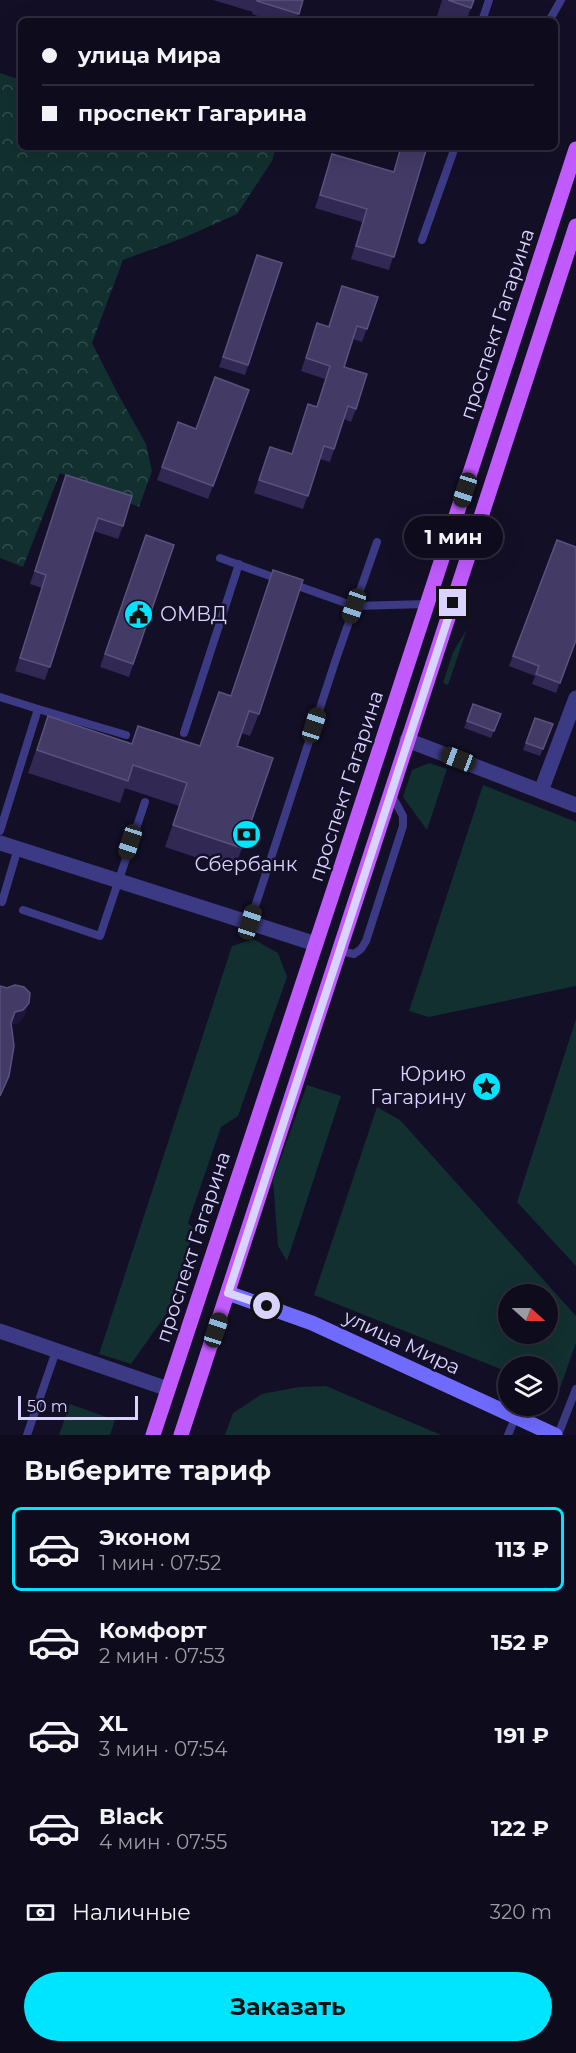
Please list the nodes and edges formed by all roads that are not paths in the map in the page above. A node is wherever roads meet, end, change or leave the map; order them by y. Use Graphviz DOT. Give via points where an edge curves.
graph roads {
  1 [pos="489,0"];
  2 [pos="561,0"];
  3 [pos="483,18"];
  4 [pos="551,18"];
  5 [pos="576,149"];
  6 [pos="454,150"];
  7 [pos="576,226"];
  8 [pos="422,240"];
  9 [pos="377,542"];
  10 [pos="220,558"];
  11 [pos="239,564"];
  12 [pos="427,604"];
  13 [pos="354,606"];
  14 [pos="0,697"];
  15 [pos="575,703"];
  16 [pos="38,709"];
  17 [pos="386,733"];
  18 [pos="184,734"];
  19 [pos="126,735"];
  20 [pos="407,740"];
  21 [pos="541,791"];
  22 [pos="390,792"];
  23 [pos="145,802"];
  24 [pos="576,805"];
  25 [pos="0,831"];
  26 [pos="0,843"];
  27 [pos="18,849"];
  28 [pos="118,880"];
  29 [pos="0,901"];
  30 [pos="23,910"];
  31 [pos="250,922"];
  32 [pos="316,944"];
  33 [pos="340,951"];
  34 [pos="203,1284"];
  35 [pos="228,1293"];
  36 [pos="0,1331"];
  37 [pos="56,1351"];
  38 [pos="168,1389"];
  39 [pos="576,1389"];
  40 [pos="515,1418"];
  41 [pos="27,1435"];
  42 [pos="153,1435"];
  43 [pos="181,1435"];
  44 [pos="508,1435"];
  45 [pos="556,1435"];
  1 -- 3 [label="lane"];
  2 -- 4 [label="lane"];
  5 -- 12 [label="main road, проспект Гагарина"];
  6 -- 8 [label="lane"];
  7 -- 20 [label="main road"];
  9 -- 13 [label="lane"];
  10 -- 11 [label="lane"];
  11 -- 13 [label="lane"];
  11 -- 18 [label="lane"];
  12 -- 13 [label="lane"];
  12 -- 17 [label="main road, проспект Гагарина"];
  13 -- 31 [label="lane"];
  14 -- 16 [label="lane"];
  15 -- 21 [label="street"];
  16 -- 19 [label="lane"];
  16 -- 25 [label="lane"];
  17 -- 20 [label="main road"];
  17 -- 32 [label="main road, проспект Гагарина"];
  20 -- 21 [label="street"];
  20 -- 22 [label="main road"];
  21 -- 24 [label="street"];
  22 -- 33 [label="main road"];
  22 -- 33 [label="lane" via="403,816 400,836 366,941 354,954"];
  23 -- 28 [label="lane"];
  26 -- 27 [label="street"];
  27 -- 28 [label="street"];
  27 -- 29 [label="lane"];
  28 -- 30 [label="lane" via="100,936"];
  28 -- 31 [label="street"];
  31 -- 32 [label="street"];
  32 -- 33 [label="main road"];
  32 -- 34 [label="main road, проспект Гагарина"];
  33 -- 35 [label="main road"];
  34 -- 35 [label="main road"];
  34 -- 38 [label="main road, проспект Гагарина"];
  35 -- 40 [label="main road, улица Мира" via="312,1323"];
  35 -- 43 [label="main road"];
  36 -- 37 [label="street"];
  37 -- 38 [label="street"];
  37 -- 41 [label="lane"];
  38 -- 42 [label="main road, проспект Гагарина"];
  39 -- 45 [label="lane"];
  40 -- 44 [label="lane"];
  40 -- 45 [label="main road, улица Мира"];
}
